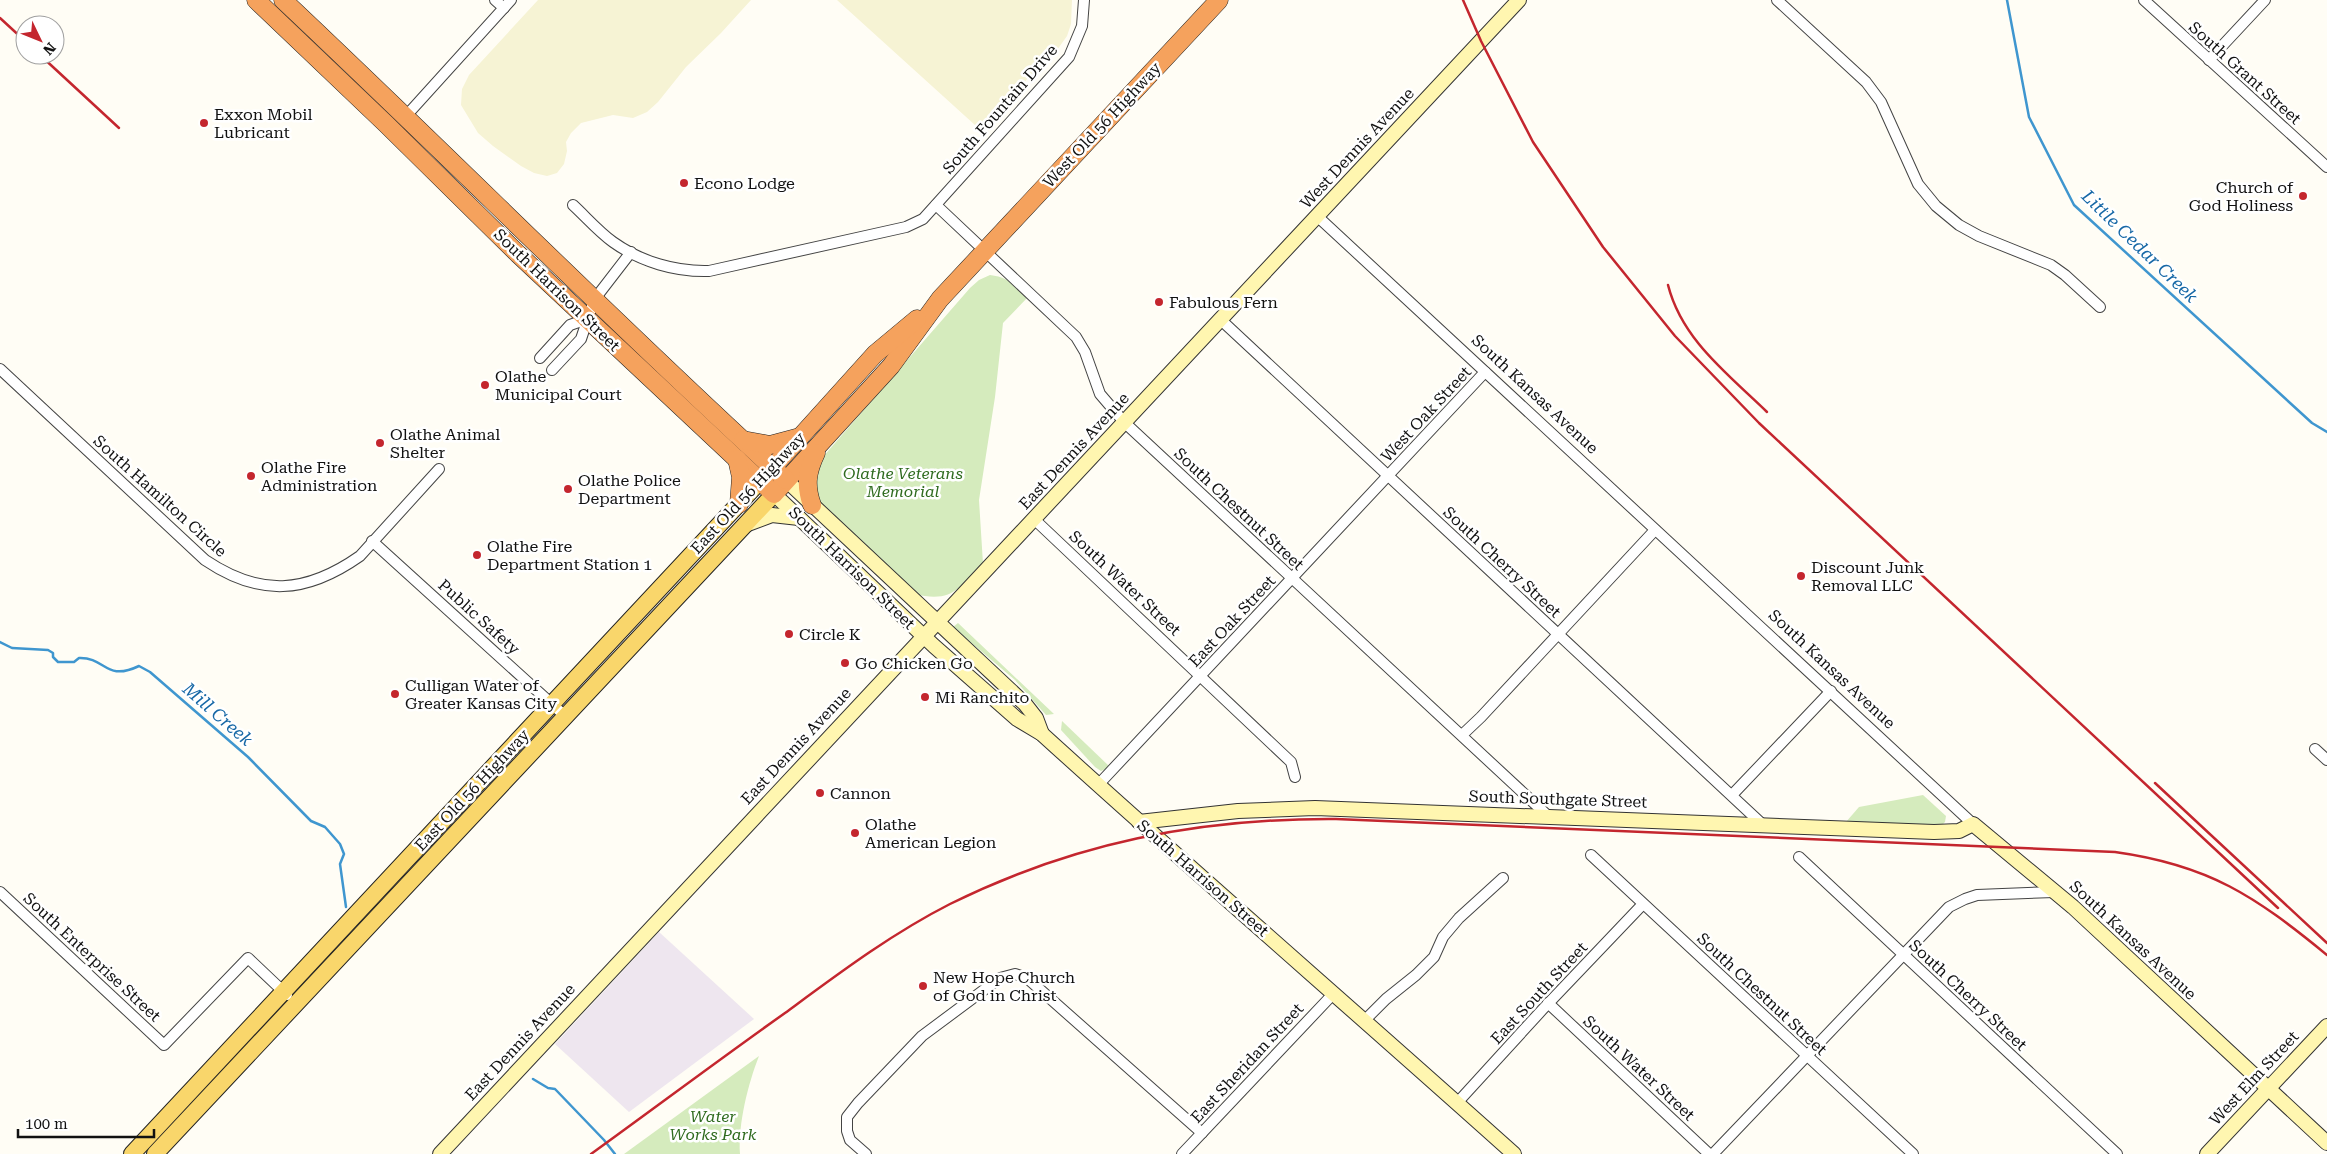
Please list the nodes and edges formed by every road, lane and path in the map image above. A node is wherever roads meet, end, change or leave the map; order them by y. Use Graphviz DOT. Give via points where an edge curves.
graph roads {
  1 [pos="256,0"];
  2 [pos="283,0"];
  3 [pos="495,0"];
  4 [pos="511,0"];
  5 [pos="1084,0"];
  6 [pos="1219,0"];
  7 [pos="1519,0"];
  8 [pos="1777,0"];
  9 [pos="2144,0"];
  10 [pos="2265,0"];
  11 [pos="504,8"];
  12 [pos="2209,60"];
  13 [pos="406,116"];
  14 [pos="2327,167"];
  15 [pos="573,205"];
  16 [pos="936,205"];
  17 [pos="1317,216"];
  18 [pos="986,251"];
  19 [pos="630,252"];
  20 [pos="940,299"];
  21 [pos="594,300"];
  22 [pos="2100,307"];
  23 [pos="587,319"];
  24 [pos="1221,320"];
  25 [pos="540,358"];
  26 [pos="0,369"];
  27 [pos="552,370"];
  28 [pos="1486,372"];
  29 [pos="1124,422"];
  30 [pos="800,437"];
  31 [pos="743,440"];
  32 [pos="820,444"];
  33 [pos="737,459"];
  34 [pos="773,468"];
  35 [pos="440,469"];
  36 [pos="1388,476"];
  37 [pos="786,480"];
  38 [pos="760,481"];
  39 [pos="774,494"];
  40 [pos="739,504"];
  41 [pos="812,505"];
  42 [pos="799,518"];
  43 [pos="1034,519"];
  44 [pos="742,527"];
  45 [pos="1655,530"];
  46 [pos="372,541"];
  47 [pos="1292,578"];
  48 [pos="936,622"];
  49 [pos="1558,635"];
  50 [pos="924,636"];
  51 [pos="1201,676"];
  52 [pos="1830,691"];
  53 [pos="552,704"];
  54 [pos="565,716"];
  55 [pos="1042,734"];
  56 [pos="1462,735"];
  57 [pos="2315,749"];
  58 [pos="2327,760"];
  59 [pos="1295,777"];
  60 [pos="1098,785"];
  61 [pos="1732,795"];
  62 [pos="1548,816"];
  63 [pos="1139,822"];
  64 [pos="1973,824"];
  65 [pos="1763,825"];
  66 [pos="1591,855"];
  67 [pos="1799,857"];
  68 [pos="1502,878"];
  69 [pos="0,892"];
  70 [pos="2054,892"];
  71 [pos="1643,904"];
  72 [pos="1902,955"];
  73 [pos="1334,993"];
  74 [pos="289,997"];
  75 [pos="1548,1003"];
  76 [pos="1365,1020"];
  77 [pos="2327,1026"];
  78 [pos="1807,1056"];
  79 [pos="2268,1088"];
  80 [pos="1457,1102"];
  81 [pos="1202,1133"];
  82 [pos="2327,1143"];
  83 [pos="132,1154"];
  84 [pos="154,1154"];
  85 [pos="440,1154"];
  86 [pos="866,1154"];
  87 [pos="1182,1154"];
  88 [pos="1514,1154"];
  89 [pos="1711,1154"];
  90 [pos="1913,1154"];
  91 [pos="2116,1154"];
  92 [pos="2207,1154"];
  1 -- 23 [label="highway, South Harrison Street"];
  2 -- 13 [label="highway, South Harrison Street"];
  3 -- 11 [label="street"];
  4 -- 11 [label="street"];
  5 -- 16 [label="street, South Fountain Drive" via="1082,26 1069,57"];
  6 -- 18 [label="highway, West Old 56 Highway"];
  7 -- 17 [label="street, West Dennis Avenue"];
  8 -- 22 [label="street" via="1866,82 1881,102 1918,184 1936,206 1979,236 2051,265"];
  9 -- 12 [label="street, South Grant Street"];
  10 -- 12 [label="street"];
  11 -- 13 [label="street"];
  12 -- 14 [label="street, South Grant Street"];
  13 -- 21 [label="highway, South Harrison Street"];
  15 -- 19 [label="street, South Fountain Drive" via="612,242"];
  16 -- 18 [label="street, South Chestnut Street"];
  16 -- 19 [label="street, South Fountain Drive" via="922,219 906,228 700,271 671,268"];
  17 -- 24 [label="street, West Dennis Avenue"];
  17 -- 28 [label="street, South Kansas Avenue"];
  18 -- 20 [label="highway, East Old 56 Highway"];
  18 -- 29 [label="street, South Chestnut Street" via="1076,337 1100,394"];
  19 -- 21 [label="street"];
  20 -- 30 [label="highway, East Old 56 Highway" via="875,354"];
  20 -- 32 [label="highway, East Old 56 Highway" via="891,366"];
  21 -- 23 [label="street"];
  21 -- 31 [label="highway, South Harrison Street"];
  23 -- 25 [label="street" via="570,325"];
  23 -- 27 [label="street" via="581,339"];
  23 -- 33 [label="highway, South Harrison Street"];
  24 -- 29 [label="street, East Dennis Avenue"];
  24 -- 36 [label="street, South Cherry Street"];
  26 -- 46 [label="street, South Hamilton Circle" via="205,560 237,578 272,588 310,582 346,566"];
  28 -- 36 [label="street, West Oak Street"];
  28 -- 45 [label="street, South Kansas Avenue"];
  29 -- 43 [label="street, East Dennis Avenue"];
  29 -- 47 [label="street, South Chestnut Street"];
  30 -- 31 [label="highway" via="770,445"];
  30 -- 34 [label="highway, East Old 56 Highway"];
  31 -- 34 [label="highway, South Harrison Street"];
  32 -- 37 [label="highway, East Old 56 Highway"];
  32 -- 41 [label="highway" via="807,478"];
  33 -- 38 [label="highway, South Harrison Street"];
  33 -- 40 [label="highway" via="741,477"];
  34 -- 37 [label="highway, South Harrison Street"];
  34 -- 38 [label="highway, East Old 56 Highway"];
  35 -- 46 [label="street, South Hamilton Circle"];
  36 -- 47 [label="street, East Oak Street"];
  36 -- 49 [label="street, South Cherry Street"];
  37 -- 39 [label="highway, East Old 56 Highway"];
  37 -- 41 [label="street, South Harrison Street"];
  38 -- 39 [label="highway, South Harrison Street"];
  38 -- 40 [label="main road, East Old 56 Highway"];
  39 -- 42 [label="street, South Harrison Street"];
  39 -- 44 [label="main road, East Old 56 Highway"];
  40 -- 53 [label="main road, East Old 56 Highway"];
  41 -- 48 [label="street, South Harrison Street"];
  42 -- 44 [label="street" via="772,515"];
  42 -- 50 [label="street, South Harrison Street"];
  43 -- 48 [label="street, East Dennis Avenue"];
  43 -- 51 [label="street, South Water Street"];
  44 -- 54 [label="main road, East Old 56 Highway"];
  45 -- 49 [label="street"];
  45 -- 52 [label="street, South Kansas Avenue"];
  46 -- 53 [label="street, Public Safety"];
  47 -- 51 [label="street, East Oak Street"];
  47 -- 56 [label="street, South Chestnut Street"];
  48 -- 50 [label="street, East Dennis Avenue"];
  48 -- 55 [label="street, South Harrison Street" via="1025,704 1036,718"];
  49 -- 56 [label="street"];
  49 -- 61 [label="street, South Cherry Street"];
  50 -- 55 [label="street, South Harrison Street" via="1016,719"];
  50 -- 85 [label="street, East Dennis Avenue"];
  51 -- 59 [label="street, South Water Street" via="1291,762"];
  51 -- 60 [label="street, East Oak Street"];
  52 -- 61 [label="street"];
  52 -- 64 [label="street, South Kansas Avenue"];
  53 -- 54 [label="street, Public Safety"];
  53 -- 74 [label="main road, East Old 56 Highway"];
  54 -- 74 [label="main road, East Old 56 Highway"];
  55 -- 60 [label="street, South Harrison Street"];
  56 -- 62 [label="street, South Chestnut Street"];
  57 -- 58 [label="street"];
  60 -- 63 [label="street, South Harrison Street"];
  61 -- 65 [label="street, South Cherry Street"];
  62 -- 63 [label="street, South Southgate Street" via="1316,808"];
  62 -- 65 [label="street, South Southgate Street"];
  63 -- 73 [label="street, South Harrison Street"];
  64 -- 65 [label="street, South Southgate Street" via="1959,830 1934,832"];
  64 -- 70 [label="street, South Kansas Avenue"];
  66 -- 71 [label="street, South Chestnut Street"];
  67 -- 72 [label="street, South Cherry Street"];
  68 -- 76 [label="street" via="1443,937 1434,957"];
  69 -- 74 [label="street, South Enterprise Street" via="164,1045 248,958"];
  70 -- 72 [label="street" via="1965,899 1949,907"];
  70 -- 79 [label="street, South Kansas Avenue"];
  71 -- 75 [label="street, East South Street"];
  71 -- 78 [label="street, South Chestnut Street"];
  72 -- 78 [label="street"];
  72 -- 91 [label="street, South Cherry Street"];
  73 -- 76 [label="street, South Harrison Street"];
  73 -- 81 [label="street, East Sheridan Street"];
  74 -- 83 [label="main road, East Old 56 Highway"];
  74 -- 84 [label="main road, East Old 56 Highway"];
  75 -- 80 [label="street, East South Street"];
  75 -- 89 [label="street, South Water Street"];
  76 -- 80 [label="street, South Harrison Street"];
  77 -- 79 [label="street, West Elm Street"];
  78 -- 89 [label="street"];
  78 -- 90 [label="street, South Chestnut Street"];
  79 -- 82 [label="street, South Kansas Avenue"];
  79 -- 92 [label="street, West Elm Street"];
  80 -- 88 [label="street, South Harrison Street"];
  81 -- 86 [label="street" via="1027,978 1015,974 1000,978 922,1036 858,1103 847,1117 847,1132 850,1140"];
  81 -- 87 [label="street, East Sheridan Street"];
}
